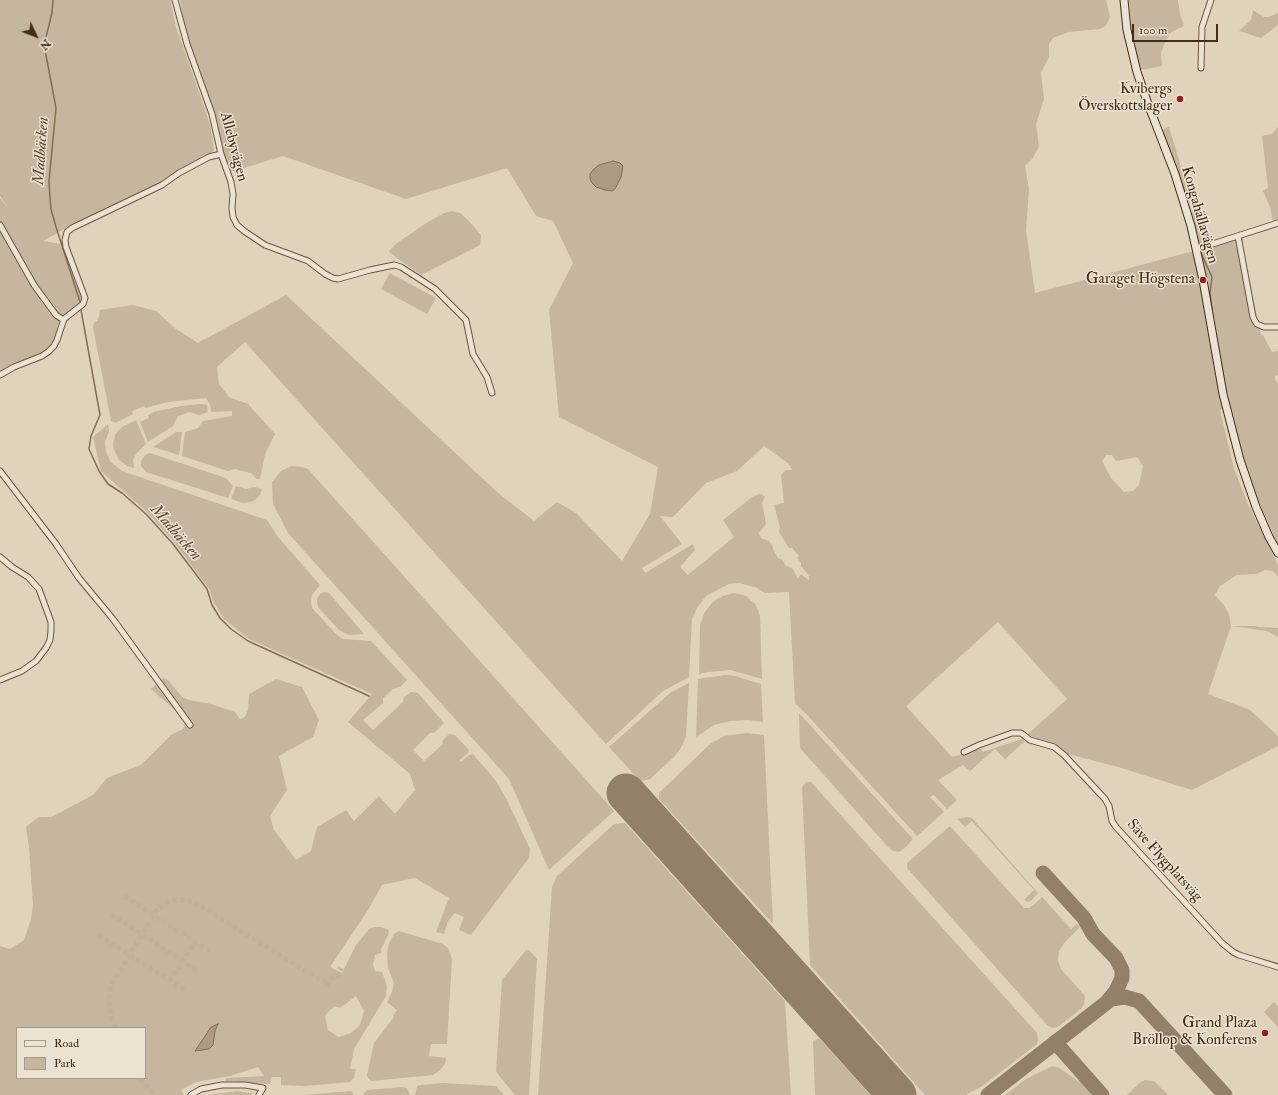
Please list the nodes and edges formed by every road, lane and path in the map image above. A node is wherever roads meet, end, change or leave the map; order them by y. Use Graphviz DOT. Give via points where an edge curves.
graph roads {
  1 [pos="175,0"];
  2 [pos="1124,0"];
  3 [pos="1211,0"];
  4 [pos="1201,68"];
  5 [pos="221,154"];
  6 [pos="1278,223"];
  7 [pos="0,225"];
  8 [pos="1238,236"];
  9 [pos="1197,249"];
  10 [pos="64,319"];
  11 [pos="1278,327"];
  12 [pos="0,375"];
  13 [pos="492,392"];
  14 [pos="0,471"];
  15 [pos="1278,553"];
  16 [pos="0,557"];
  17 [pos="0,680"];
  18 [pos="190,725"];
  19 [pos="964,752"];
  20 [pos="1278,966"];
  21 [pos="191,1095"];
  22 [pos="259,1095"];
  1 -- 5 [label="street, Allebyvägen" via="187,44 212,114"];
  2 -- 9 [label="street, Kongahällavägen" via="1127,30 1137,72 1175,174"];
  3 -- 4 [label="street" via="1202,27"];
  5 -- 10 [label="street" via="209,157 162,185 67,232 66,247 85,298 83,304"];
  5 -- 13 [label="street, Allebyvägen" via="233,188 233,217 240,228 265,245 308,261 333,278 338,279 394,265 435,289 466,320 473,354"];
  6 -- 8 [label="street"];
  7 -- 10 [label="street" via="34,285 56,315"];
  8 -- 9 [label="street"];
  8 -- 11 [label="street" via="1255,321 1264,327"];
  9 -- 15 [label="street, Kongahällavägen" via="1233,437 1247,485"];
  10 -- 12 [label="street" via="57,340 48,352"];
  14 -- 18 [label="street"];
  16 -- 17 [label="street" via="28,577 39,589 51,622 46,648 36,661 22,671"];
  19 -- 20 [label="street, Säve Flygplatsväg" via="1012,733 1021,733 1030,740 1054,747 1064,754 1105,800 1116,827 1222,943 1239,955"];
  21 -- 22 [label="street" via="201,1089 222,1085 263,1088"];
}
